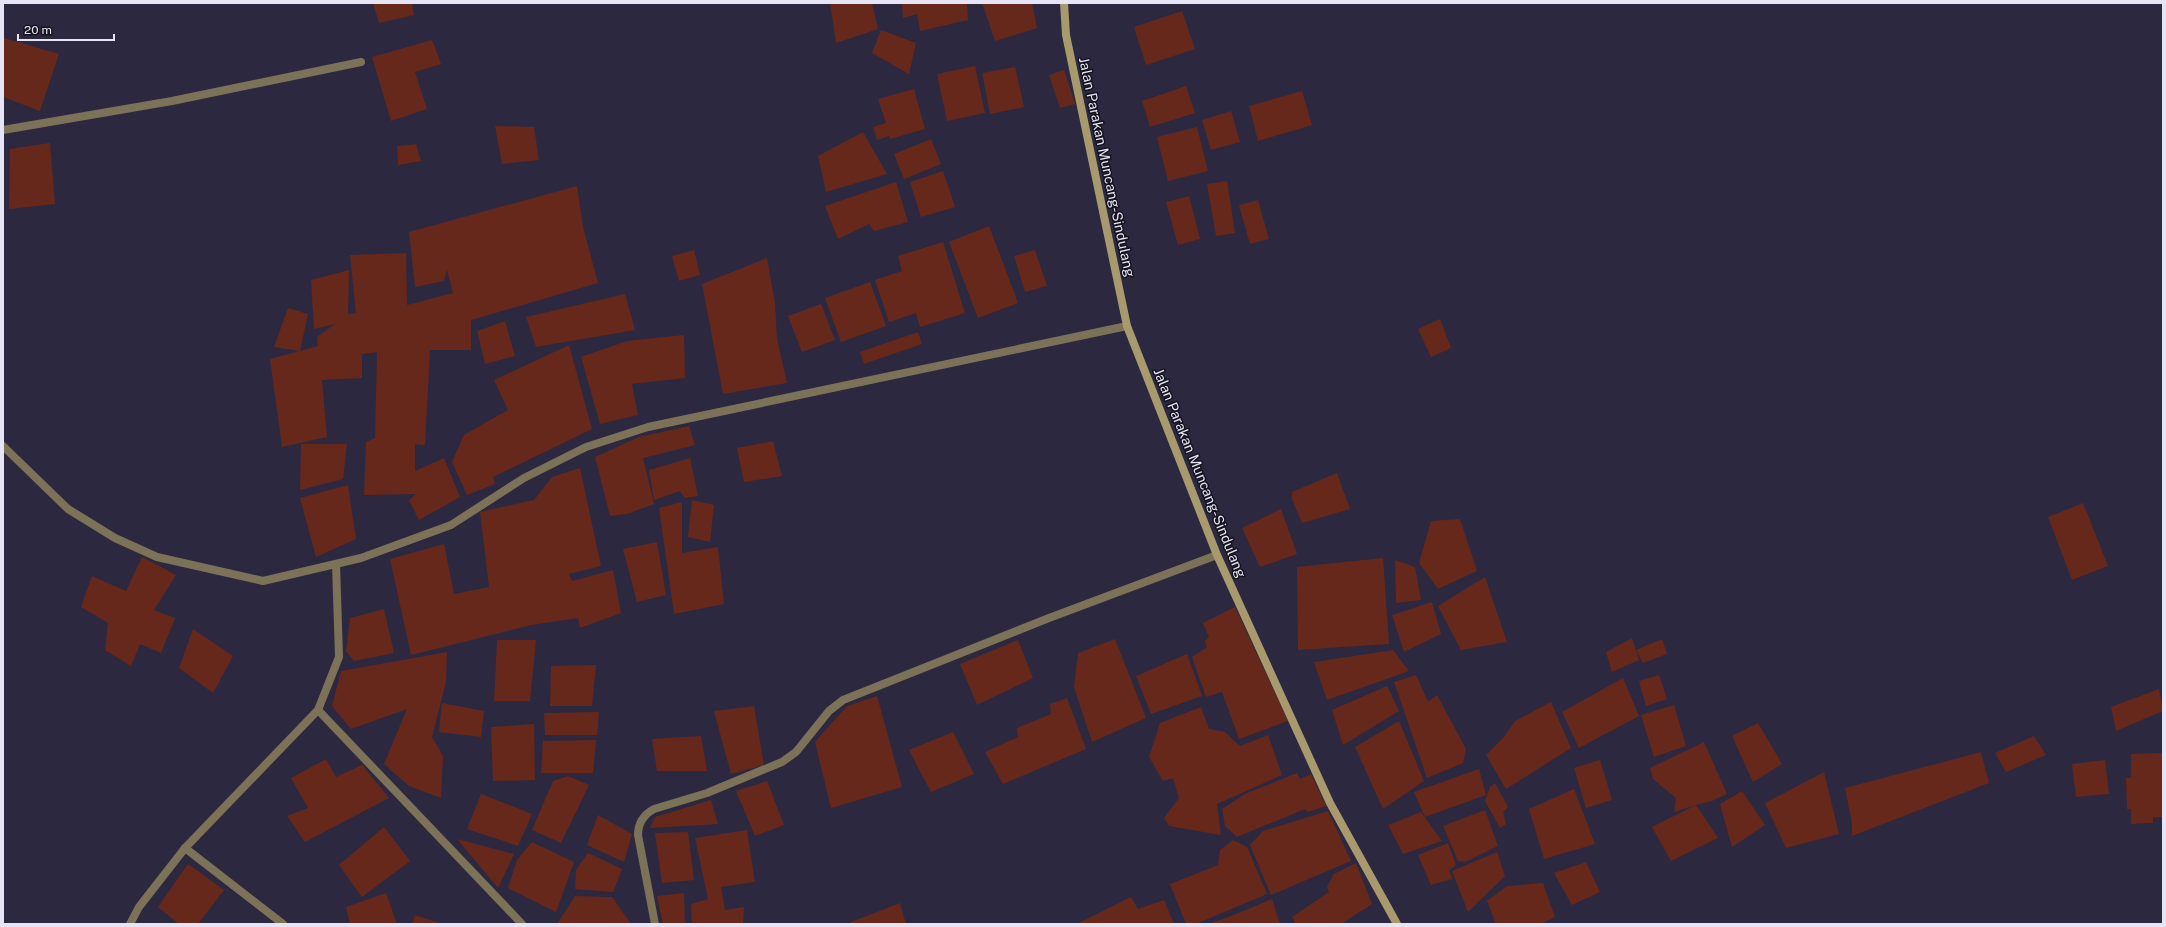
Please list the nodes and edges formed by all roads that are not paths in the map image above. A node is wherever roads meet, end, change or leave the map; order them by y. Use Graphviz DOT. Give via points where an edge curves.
graph roads {
  1 [pos="1064,3"];
  2 [pos="361,62"];
  3 [pos="3,130"];
  4 [pos="1127,326"];
  5 [pos="3,446"];
  6 [pos="1218,555"];
  7 [pos="336,564"];
  8 [pos="318,710"];
  9 [pos="185,848"];
  10 [pos="130,924"];
  11 [pos="282,924"];
  12 [pos="521,924"];
  13 [pos="655,924"];
  14 [pos="1397,924"];
  1 -- 4 [label="street, Jalan Parakan Muncang-Sindulang" via="1066,35"];
  2 -- 3 [label="street" via="172,101"];
  4 -- 6 [label="street, Jalan Parakan Muncang-Sindulang"];
  4 -- 7 [label="street" via="648,427 586,447 524,478 451,524 362,558"];
  5 -- 7 [label="street" via="68,509 115,538 157,557 263,581"];
  6 -- 13 [label="street" via="1049,618 843,700 829,711 796,752 782,762 707,793 647,813 638,826 638,835"];
  6 -- 14 [label="street, Jalan Parakan Muncang-Sindulang" via="1330,803"];
  7 -- 8 [label="street" via="339,657"];
  8 -- 9 [label="street"];
  8 -- 12 [label="street"];
  9 -- 10 [label="street" via="139,907"];
  9 -- 11 [label="street"];
}
